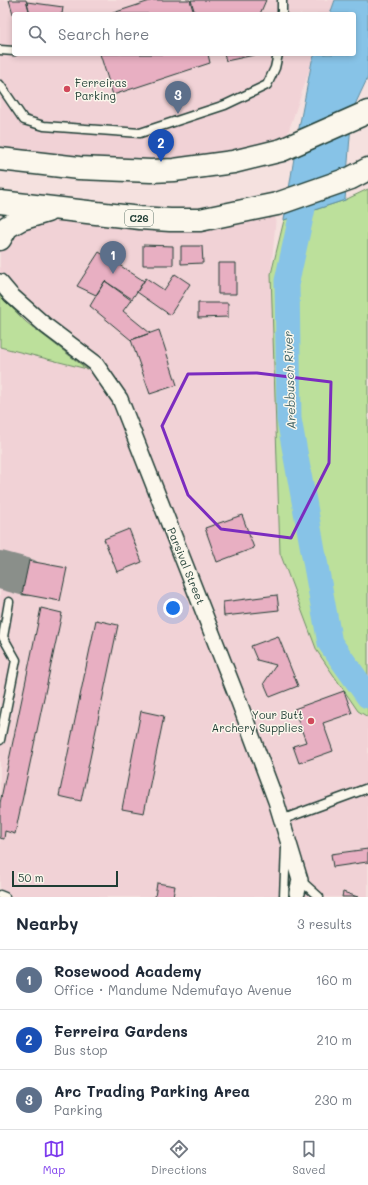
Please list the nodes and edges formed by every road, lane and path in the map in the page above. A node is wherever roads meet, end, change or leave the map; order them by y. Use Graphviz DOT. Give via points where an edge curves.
graph roads {
  1 [pos="282,0"];
  2 [pos="282,12"];
  3 [pos="0,50"];
  4 [pos="12,51"];
  5 [pos="278,56"];
  6 [pos="0,85"];
  7 [pos="365,113"];
  8 [pos="0,159"];
  9 [pos="360,174"];
  10 [pos="0,202"];
  11 [pos="55,208"];
  12 [pos="0,239"];
  13 [pos="0,282"];
  14 [pos="9,602"];
  15 [pos="0,740"];
  16 [pos="368,788"];
  17 [pos="281,820"];
  18 [pos="286,838"];
  19 [pos="293,890"];
  20 [pos="0,895"];
  21 [pos="5,897"];
  22 [pos="319,897"];
  1 -- 2 [label="lane"];
  3 -- 4 [label="lane"];
  5 -- 6 [label="lane" via="268,85 225,105 140,133 44,126 24,120"];
  7 -- 8 [label="main road" via="282,150 233,162 174,170 79,168"];
  9 -- 11 [label="main road, C26" via="277,204 200,220 140,218"];
  10 -- 11 [label="main road, C26"];
  11 -- 12 [label="main road" via="21,219 7,227"];
  13 -- 17 [label="street, Parsival Street" via="40,321 94,363 120,399 239,702"];
  14 -- 15 [label="lane" via="3,637 16,660"];
  16 -- 17 [label="lane"];
  17 -- 18 [label="street, Parsival Street"];
  18 -- 19 [label="street, Parsival Street"];
  18 -- 19 [label="lane"];
  19 -- 22 [label="lane"];
  20 -- 21 [label="lane"];
}
